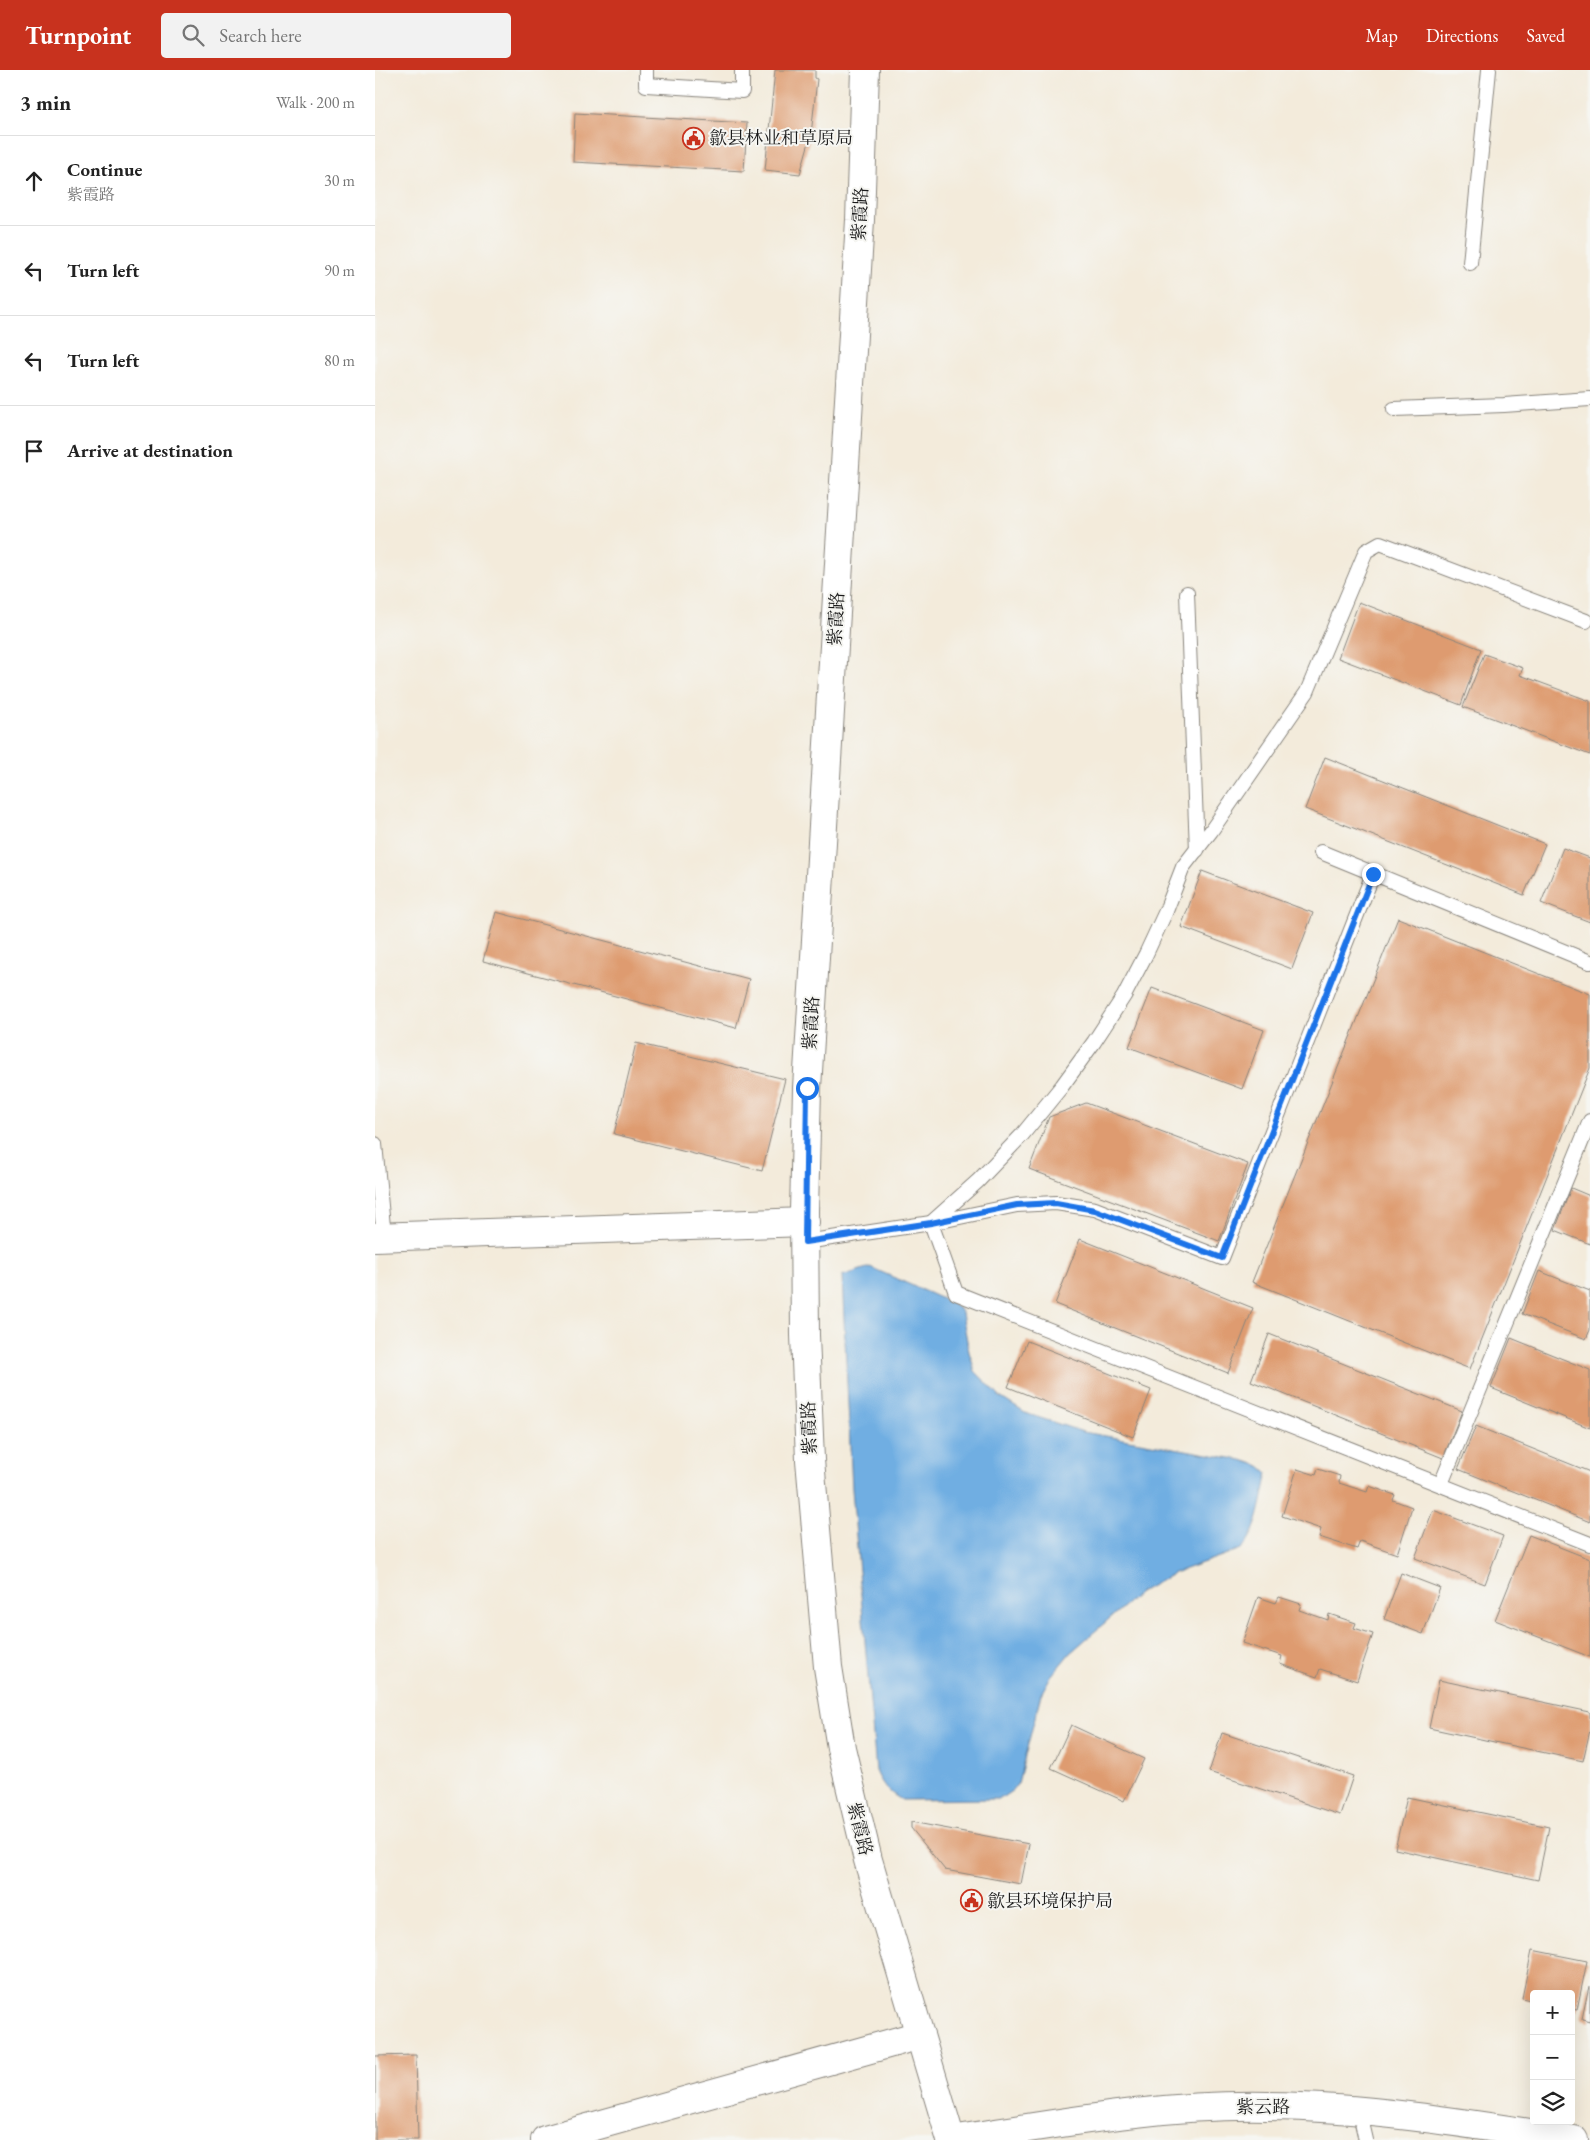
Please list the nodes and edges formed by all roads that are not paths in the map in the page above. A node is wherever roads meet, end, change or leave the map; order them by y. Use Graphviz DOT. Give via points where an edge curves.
graph roads {
  1 [pos="646,70"];
  2 [pos="742,70"];
  3 [pos="865,70"];
  4 [pos="1489,70"];
  5 [pos="1470,263"];
  6 [pos="1590,399"];
  7 [pos="1394,410"];
  8 [pos="1187,593"];
  9 [pos="1586,620"];
  10 [pos="1197,850"];
  11 [pos="1321,852"];
  12 [pos="1373,874"];
  13 [pos="1590,962"];
  14 [pos="1590,1121"];
  15 [pos="375,1144"];
  16 [pos="931,1223"];
  17 [pos="805,1232"];
  18 [pos="379,1237"];
  19 [pos="1441,1484"];
  20 [pos="1590,1544"];
  21 [pos="920,2035"];
  22 [pos="1359,2110"];
  23 [pos="596,2133"];
  24 [pos="545,2140"];
  25 [pos="951,2140"];
  26 [pos="1366,2140"];
  27 [pos="1575,2140"];
  1 -- 2 [label="lane" via="646,85 742,91"];
  3 -- 17 [label="street, 紫霞路" via="860,220 808,1078"];
  4 -- 5 [label="lane"];
  6 -- 7 [label="lane"];
  8 -- 10 [label="lane"];
  9 -- 10 [label="lane" via="1380,543 1366,551 1307,692"];
  10 -- 16 [label="lane" via="1183,867 1166,911 1124,996 1089,1050 1022,1135"];
  11 -- 12 [label="lane"];
  12 -- 13 [label="lane"];
  12 -- 16 [label="lane" via="1222,1258 1076,1205 1017,1205"];
  14 -- 19 [label="lane"];
  15 -- 18 [label="lane"];
  16 -- 17 [label="lane"];
  16 -- 19 [label="lane" via="956,1292"];
  17 -- 18 [label="street"];
  17 -- 21 [label="street, 紫霞路" via="810,1460 828,1667 853,1804"];
  19 -- 20 [label="lane"];
  21 -- 23 [label="street"];
  21 -- 25 [label="street, 紫霞路"];
  22 -- 25 [label="street, 紫云路" via="1265,2106 1198,2108 1123,2114"];
  22 -- 26 [label="lane"];
  22 -- 27 [label="street, 紫云路"];
  23 -- 24 [label="street"];
}
